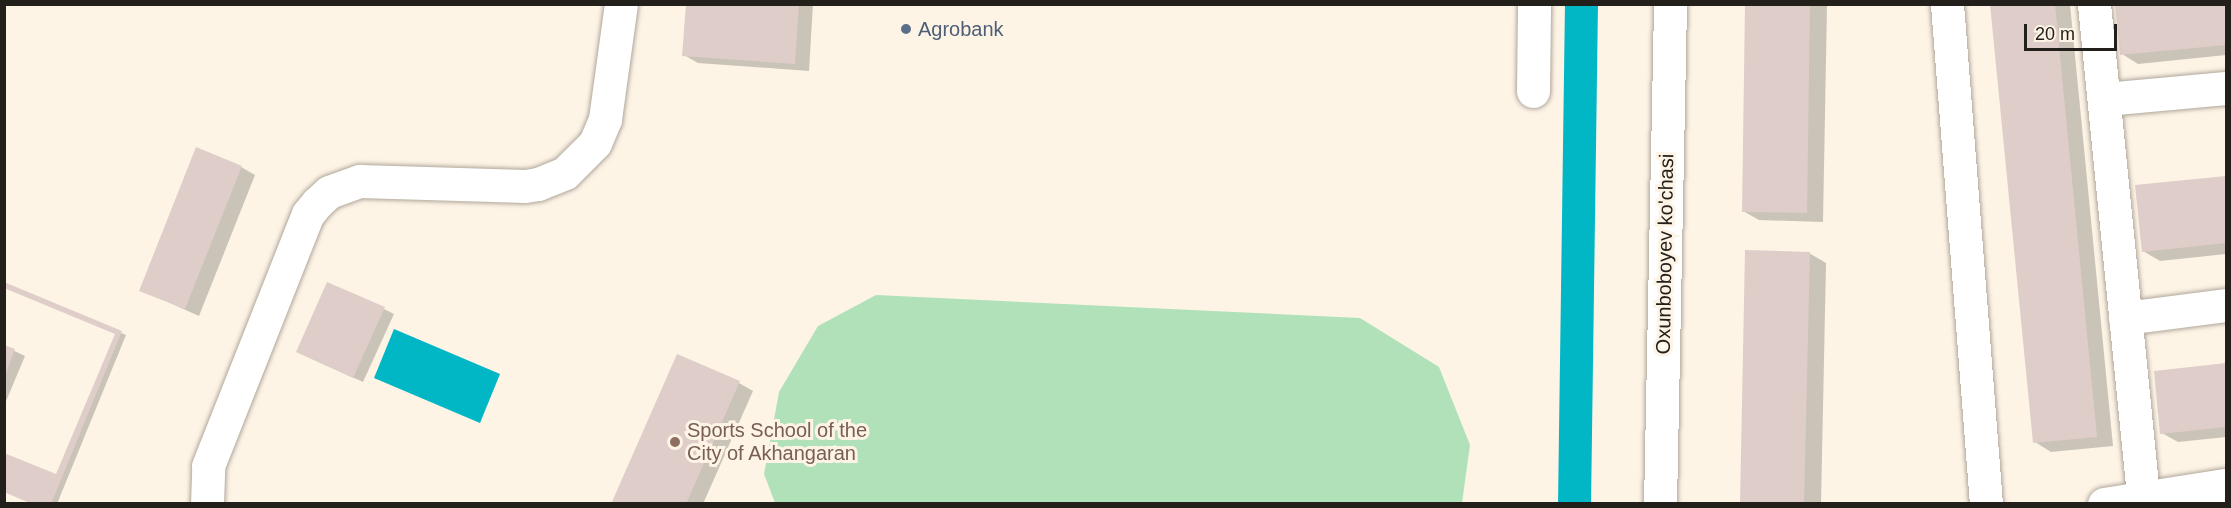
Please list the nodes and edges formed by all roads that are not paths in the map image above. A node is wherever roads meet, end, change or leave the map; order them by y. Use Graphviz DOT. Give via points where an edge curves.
graph roads {
  1 [pos="621,4"];
  2 [pos="1534,4"];
  3 [pos="1670,4"];
  4 [pos="1947,4"];
  5 [pos="2094,4"];
  6 [pos="2226,88"];
  7 [pos="1533,91"];
  8 [pos="2105,99"];
  9 [pos="2226,305"];
  10 [pos="2125,318"];
  11 [pos="2226,485"];
  12 [pos="2143,498"];
  13 [pos="207,504"];
  14 [pos="1660,504"];
  15 [pos="1986,504"];
  16 [pos="2104,504"];
  1 -- 13 [label="street" via="605,119 596,143 565,173 525,186 360,181 329,192 317,203 308,214 208,466"];
  2 -- 7 [label="street"];
  3 -- 14 [label="street, Oxunboboyev ko'chasi"];
  4 -- 15 [label="street"];
  5 -- 8 [label="street"];
  6 -- 8 [label="street"];
  8 -- 10 [label="street"];
  9 -- 10 [label="street"];
  10 -- 12 [label="street"];
  11 -- 12 [label="street"];
  12 -- 16 [label="street"];
}
